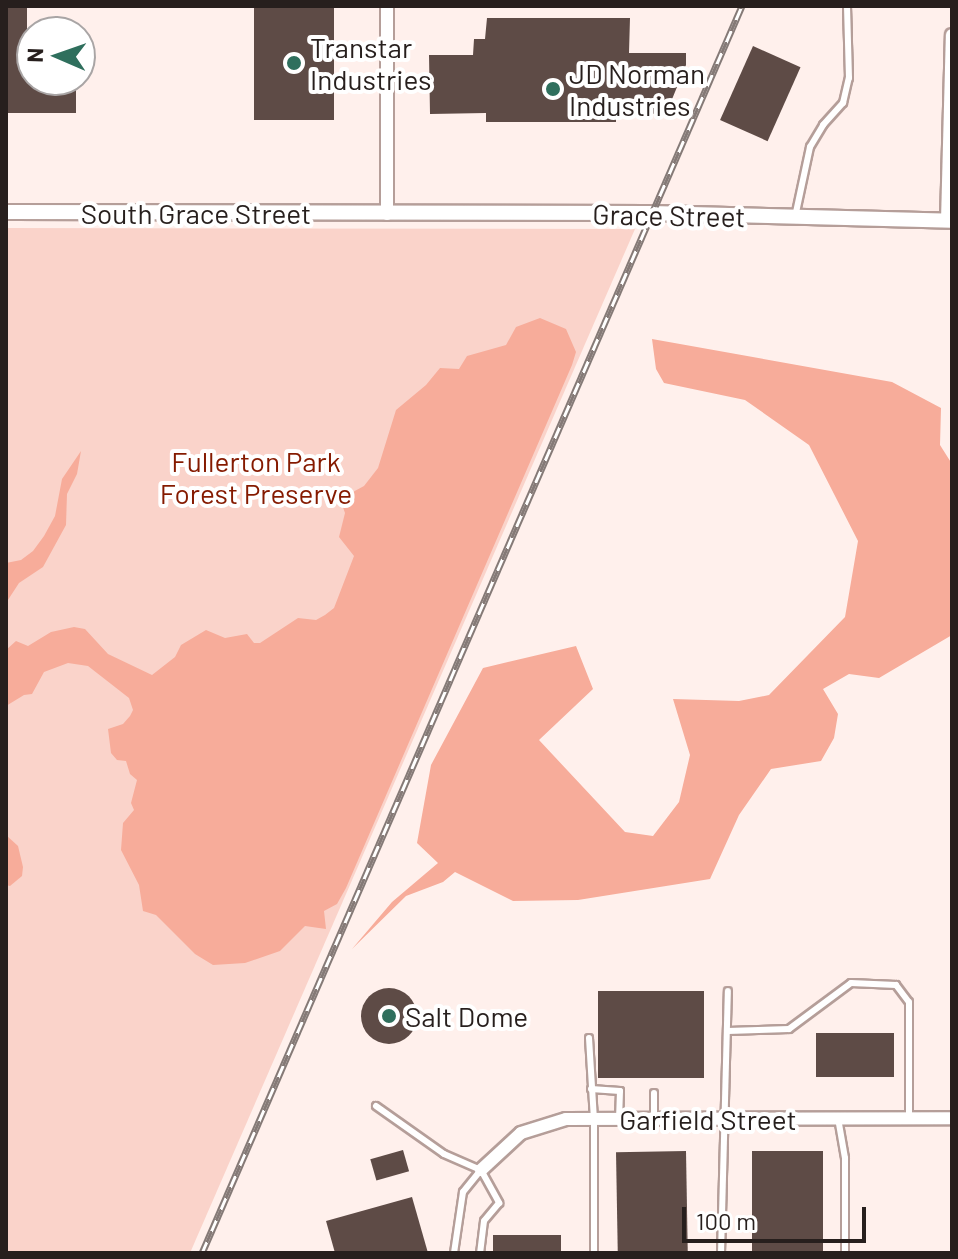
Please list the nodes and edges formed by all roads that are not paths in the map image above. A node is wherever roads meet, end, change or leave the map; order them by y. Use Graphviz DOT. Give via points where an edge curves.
graph roads {
  1 [pos="387,6"];
  2 [pos="847,6"];
  3 [pos="951,36"];
  4 [pos="6,212"];
  5 [pos="387,214"];
  6 [pos="795,217"];
  7 [pos="949,221"];
  8 [pos="728,991"];
  9 [pos="728,1031"];
  10 [pos="589,1038"];
  11 [pos="591,1089"];
  12 [pos="654,1093"];
  13 [pos="376,1106"];
  14 [pos="838,1118"];
  15 [pos="952,1118"];
  16 [pos="594,1119"];
  17 [pos="619,1119"];
  18 [pos="654,1119"];
  19 [pos="723,1119"];
  20 [pos="909,1119"];
  21 [pos="481,1170"];
  22 [pos="454,1253"];
  23 [pos="480,1253"];
  24 [pos="594,1253"];
  25 [pos="721,1253"];
  26 [pos="845,1253"];
  1 -- 5 [label="street"];
  2 -- 6 [label="lane" via="849,78 843,103 810,147"];
  3 -- 7 [label="street"];
  4 -- 5 [label="street, South Grace Street"];
  5 -- 6 [label="street, Grace Street"];
  6 -- 7 [label="street, Grace Street"];
  8 -- 9 [label="lane"];
  9 -- 19 [label="lane"];
  9 -- 20 [label="lane" via="789,1029 851,983 896,985 909,1002"];
  10 -- 11 [label="lane"];
  11 -- 16 [label="lane"];
  11 -- 17 [label="lane" via="620,1091"];
  12 -- 18 [label="lane"];
  13 -- 21 [label="lane" via="444,1154"];
  14 -- 19 [label="street, Garfield Street"];
  14 -- 20 [label="street, Garfield Street"];
  14 -- 26 [label="lane" via="845,1158"];
  15 -- 20 [label="street, Garfield Street"];
  16 -- 17 [label="street, Garfield Street"];
  16 -- 21 [label="street, Garfield Street" via="550,1122 521,1133"];
  16 -- 24 [label="lane"];
  17 -- 18 [label="street, Garfield Street"];
  18 -- 19 [label="street, Garfield Street"];
  19 -- 25 [label="lane"];
  21 -- 22 [label="lane" via="463,1192"];
  21 -- 23 [label="lane" via="499,1203 484,1221"];
}
